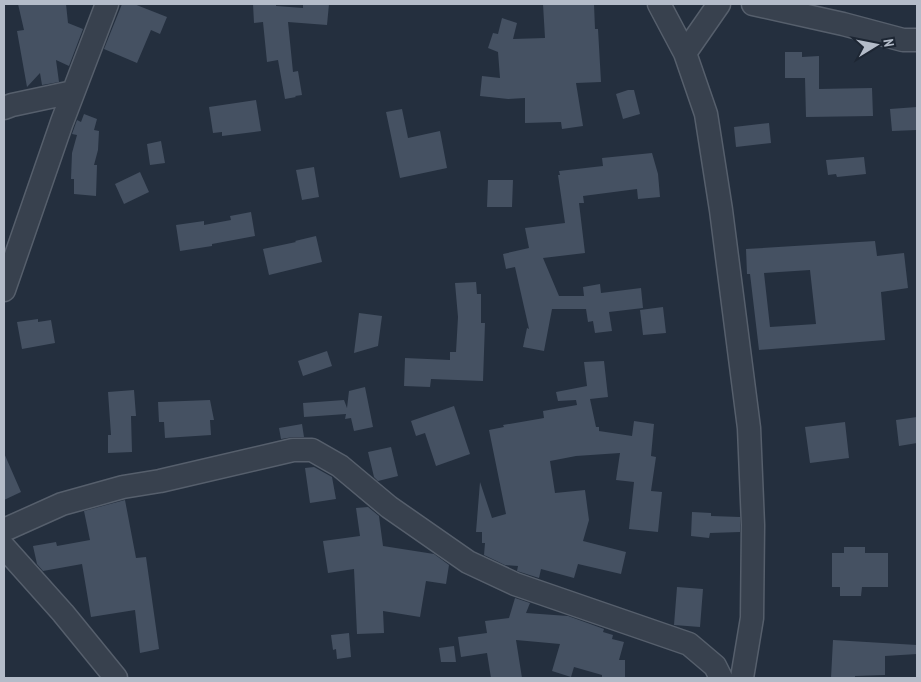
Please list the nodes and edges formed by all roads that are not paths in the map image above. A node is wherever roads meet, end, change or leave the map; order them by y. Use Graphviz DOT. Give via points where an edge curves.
graph roads {
  1 [pos="107,4"];
  2 [pos="659,4"];
  3 [pos="719,4"];
  4 [pos="753,4"];
  5 [pos="917,40"];
  6 [pos="685,53"];
  7 [pos="73,92"];
  8 [pos="4,108"];
  9 [pos="4,290"];
  10 [pos="4,530"];
  11 [pos="4,547"];
  12 [pos="116,678"];
  13 [pos="722,678"];
  14 [pos="742,678"];
  1 -- 7 [label="street"];
  2 -- 6 [label="street"];
  3 -- 6 [label="street"];
  4 -- 5 [label="street" via="903,40"];
  6 -- 14 [label="street" via="706,114 722,210 749,428 752,618"];
  7 -- 8 [label="street"];
  7 -- 9 [label="street"];
  10 -- 13 [label="street" via="62,504 123,487 293,450 312,450 340,466 390,507 468,562 515,584 689,644 715,666"];
  11 -- 12 [label="street"];
}
